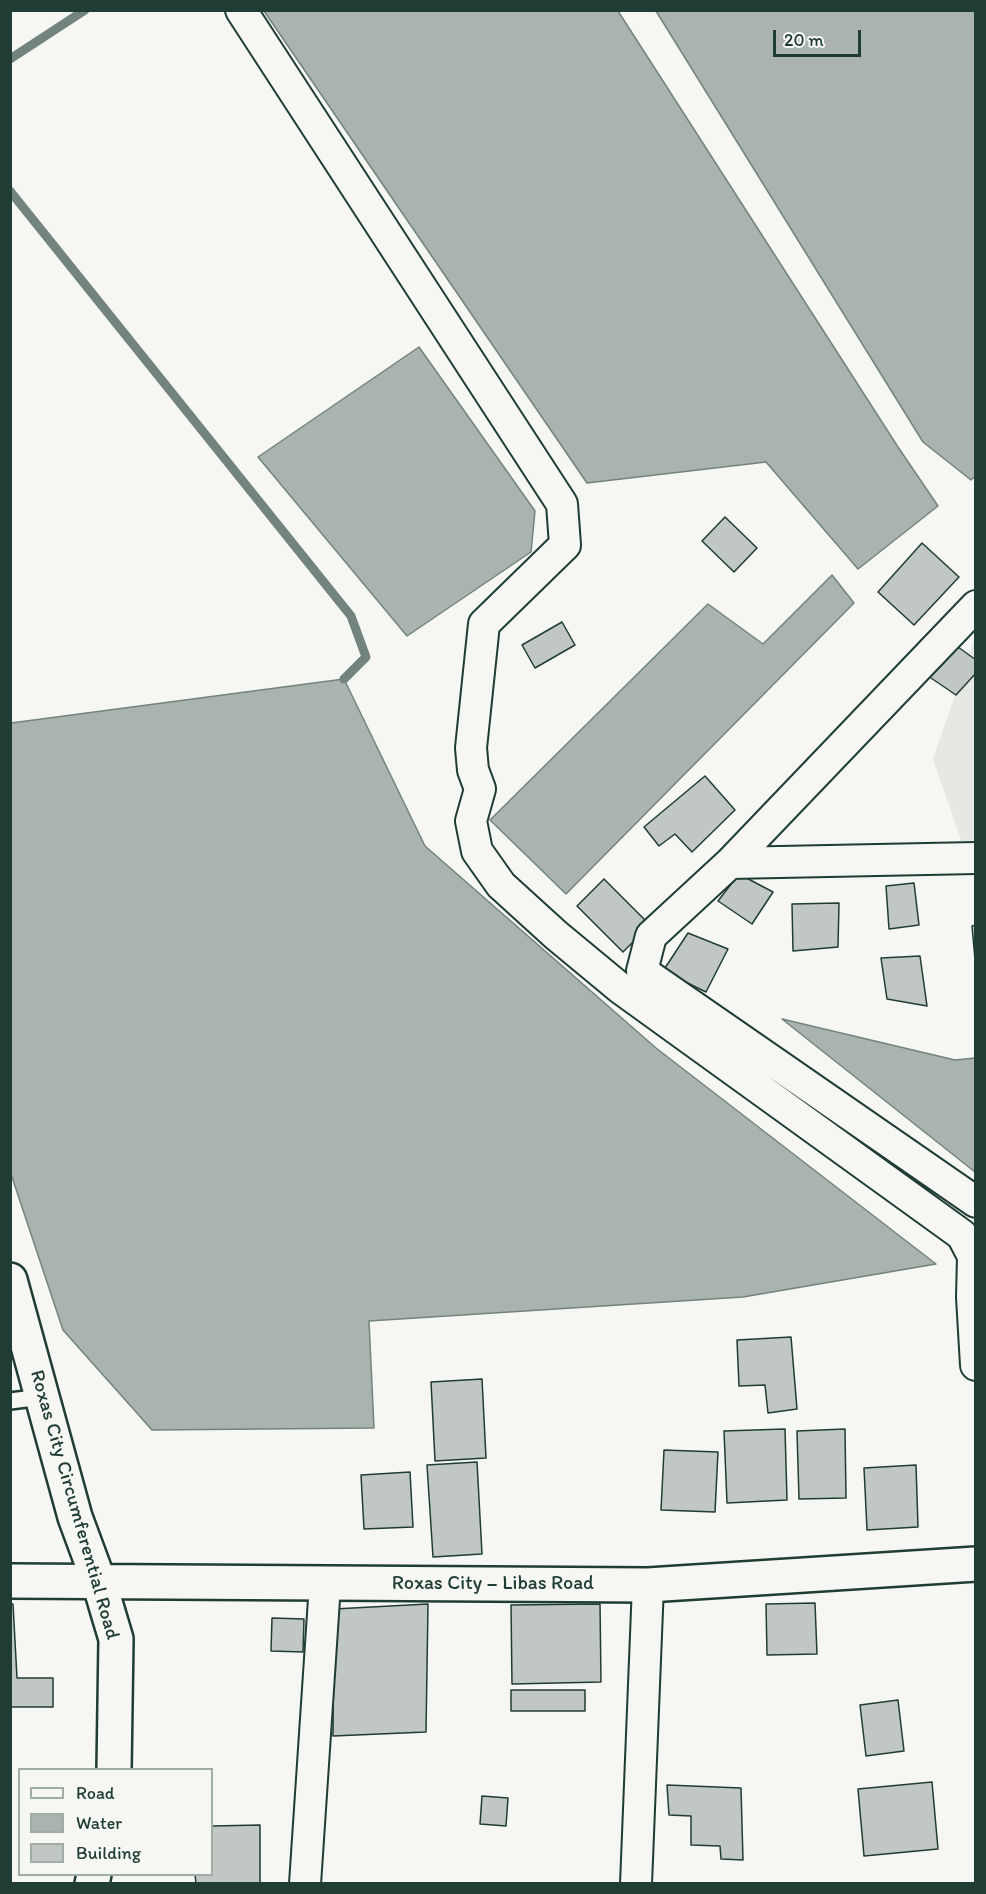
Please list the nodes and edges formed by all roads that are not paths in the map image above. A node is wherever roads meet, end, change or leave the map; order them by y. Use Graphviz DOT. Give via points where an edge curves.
graph roads {
  1 [pos="241,10"];
  2 [pos="975,606"];
  3 [pos="975,858"];
  4 [pos="730,864"];
  5 [pos="975,1202"];
  6 [pos="12,1287"];
  7 [pos="974,1296"];
  8 [pos="975,1365"];
  9 [pos="26,1399"];
  10 [pos="975,1564"];
  11 [pos="10,1581"];
  12 [pos="99,1582"];
  13 [pos="325,1584"];
  14 [pos="648,1585"];
  15 [pos="114,1768"];
  16 [pos="305,1884"];
  17 [pos="636,1884"];
  1 -- 7 [label="street" via="562,504 565,545 484,624 471,748 480,789 471,821 477,851 501,885 620,988 962,1235 973,1256"];
  2 -- 4 [label="street"];
  3 -- 4 [label="street"];
  4 -- 5 [label="street" via="651,936 642,971"];
  6 -- 9 [label="main road, Roxas City Circumferential Road"];
  7 -- 8 [label="street"];
  9 -- 12 [label="main road, Roxas City Circumferential Road"];
  10 -- 14 [label="main road, Roxas City – Libas Road"];
  11 -- 12 [label="main road, Roxas City – Libas Road"];
  12 -- 13 [label="main road, Roxas City – Libas Road"];
  12 -- 15 [label="main road, Roxas City Circumferential Road" via="116,1639"];
  13 -- 14 [label="main road, Roxas City – Libas Road"];
  13 -- 16 [label="street"];
  14 -- 17 [label="street"];
}
